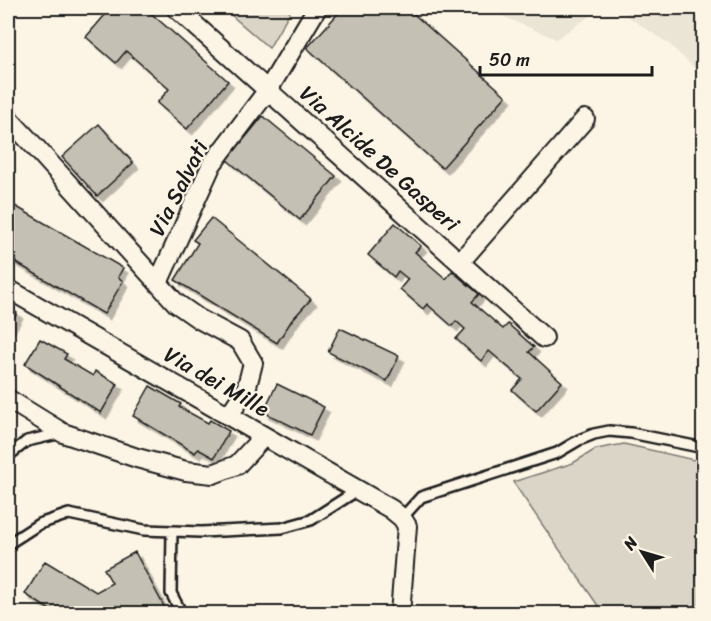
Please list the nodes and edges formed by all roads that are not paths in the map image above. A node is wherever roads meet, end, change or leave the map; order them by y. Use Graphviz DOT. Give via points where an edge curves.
graph roads {
  1 [pos="176,8"];
  2 [pos="317,8"];
  3 [pos="268,90"];
  4 [pos="8,118"];
  5 [pos="585,119"];
  6 [pos="460,262"];
  7 [pos="158,283"];
  8 [pos="8,289"];
  9 [pos="544,338"];
  10 [pos="8,399"];
  11 [pos="229,415"];
  12 [pos="63,433"];
  13 [pos="264,436"];
  14 [pos="704,447"];
  15 [pos="8,456"];
  16 [pos="358,490"];
  17 [pos="402,518"];
  18 [pos="172,531"];
  19 [pos="8,544"];
  20 [pos="182,614"];
  21 [pos="400,614"];
  1 -- 3 [label="street, Via Alcide De Gasperi"];
  2 -- 3 [label="street, Via Alcide De Gasperi"];
  3 -- 6 [label="street, Via Alcide De Gasperi"];
  3 -- 7 [label="street, Via Salvati" via="212,165"];
  4 -- 7 [label="street, Via Salvati"];
  5 -- 6 [label="street, Via Alcide De Gasperi"];
  6 -- 9 [label="street, Via Alcide De Gasperi"];
  7 -- 11 [label="street, Via Salvati" via="191,314 240,341 254,363 246,390"];
  8 -- 11 [label="street, Via dei Mille"];
  10 -- 12 [label="street"];
  11 -- 13 [label="street, Via dei Mille"];
  12 -- 13 [label="street" via="137,458 213,474 237,465"];
  12 -- 15 [label="lane" via="27,441"];
  13 -- 16 [label="street, Via dei Mille"];
  14 -- 17 [label="lane" via="631,433 594,434 557,453 421,497"];
  16 -- 17 [label="street, Via dei Mille"];
  16 -- 18 [label="lane" via="311,520 282,528"];
  17 -- 21 [label="street" via="406,526"];
  18 -- 19 [label="lane" via="144,530 69,514 39,524"];
  18 -- 20 [label="lane" via="171,593"];
}
